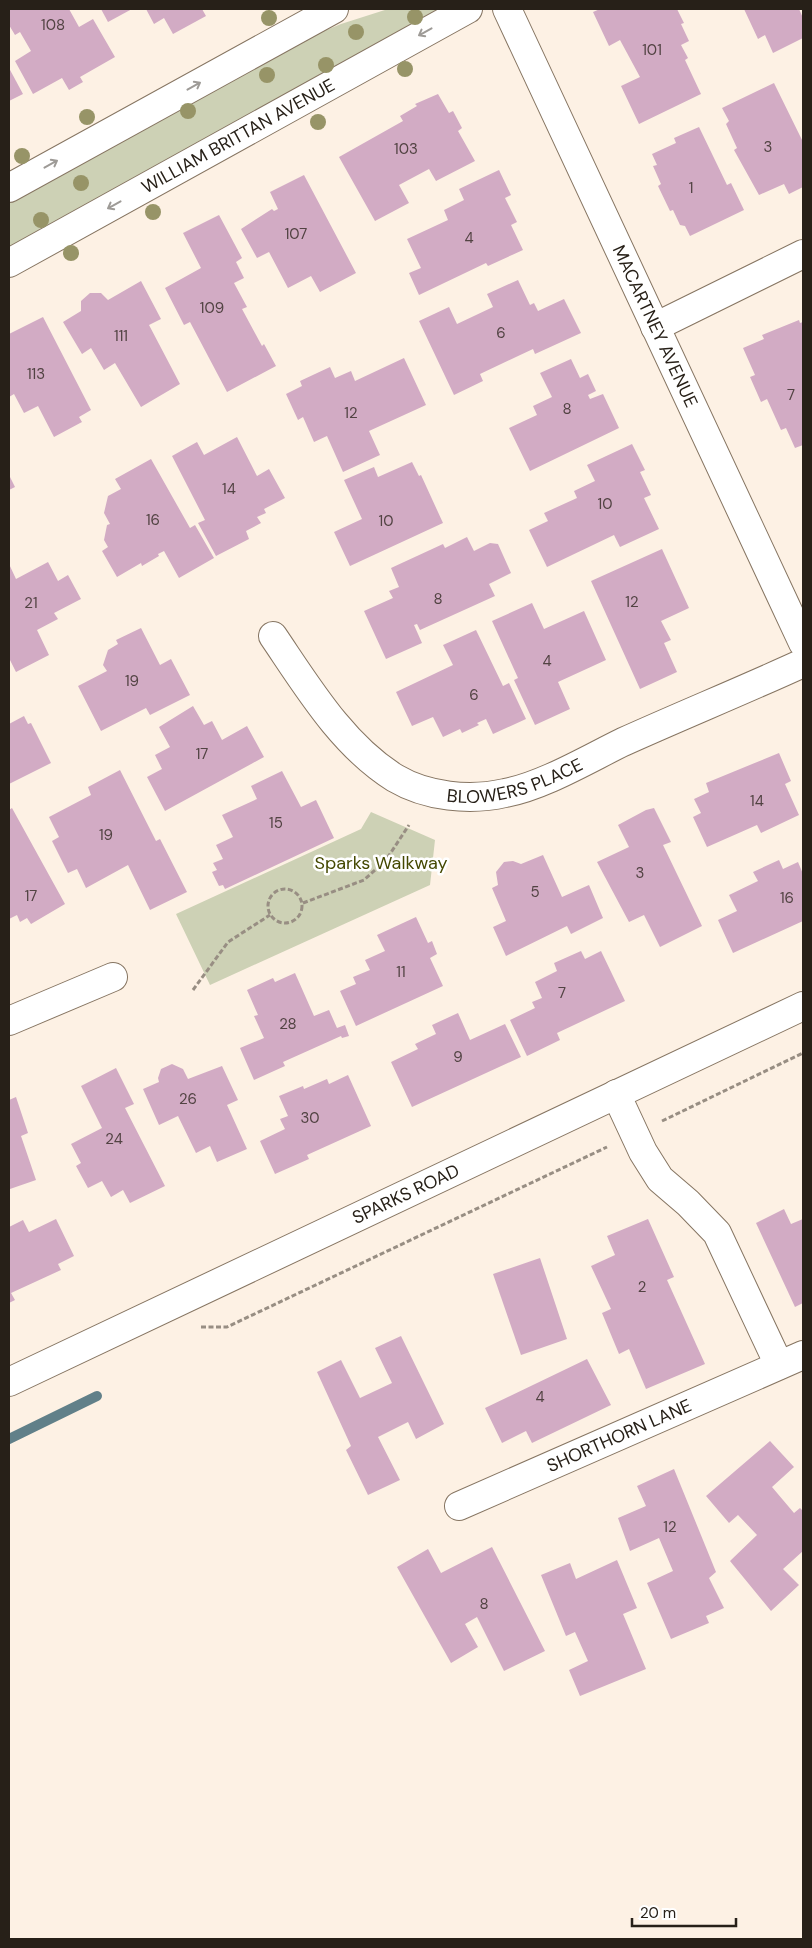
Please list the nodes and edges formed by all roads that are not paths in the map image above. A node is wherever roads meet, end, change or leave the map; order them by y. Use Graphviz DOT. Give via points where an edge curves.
graph roads {
  1 [pos="334,9"];
  2 [pos="468,9"];
  3 [pos="507,9"];
  4 [pos="9,188"];
  5 [pos="803,254"];
  6 [pos="9,263"];
  7 [pos="655,326"];
  8 [pos="273,636"];
  9 [pos="803,644"];
  10 [pos="803,663"];
  11 [pos="113,977"];
  12 [pos="803,1006"];
  13 [pos="9,1021"];
  14 [pos="616,1094"];
  15 [pos="791,1360"];
  16 [pos="9,1382"];
  17 [pos="459,1506"];
  4 -- 1 [label="street, one-way"];
  2 -- 6 [label="street, WILLIAM BRITTAN AVENUE, one-way"];
  3 -- 7 [label="street, MACARTNEY AVENUE"];
  5 -- 7 [label="street"];
  7 -- 9 [label="street, MACARTNEY AVENUE"];
  8 -- 10 [label="street, BLOWERS PLACE" via="322,707 376,765 397,779 424,790 453,796 478,797 532,785"];
  11 -- 13 [label="street"];
  12 -- 14 [label="street, SPARKS ROAD"];
  14 -- 15 [label="street, SHORTHORN LANE" via="643,1152 660,1179 688,1202 717,1233"];
  14 -- 16 [label="street, SPARKS ROAD"];
  15 -- 17 [label="street, SHORTHORN LANE"];
}
